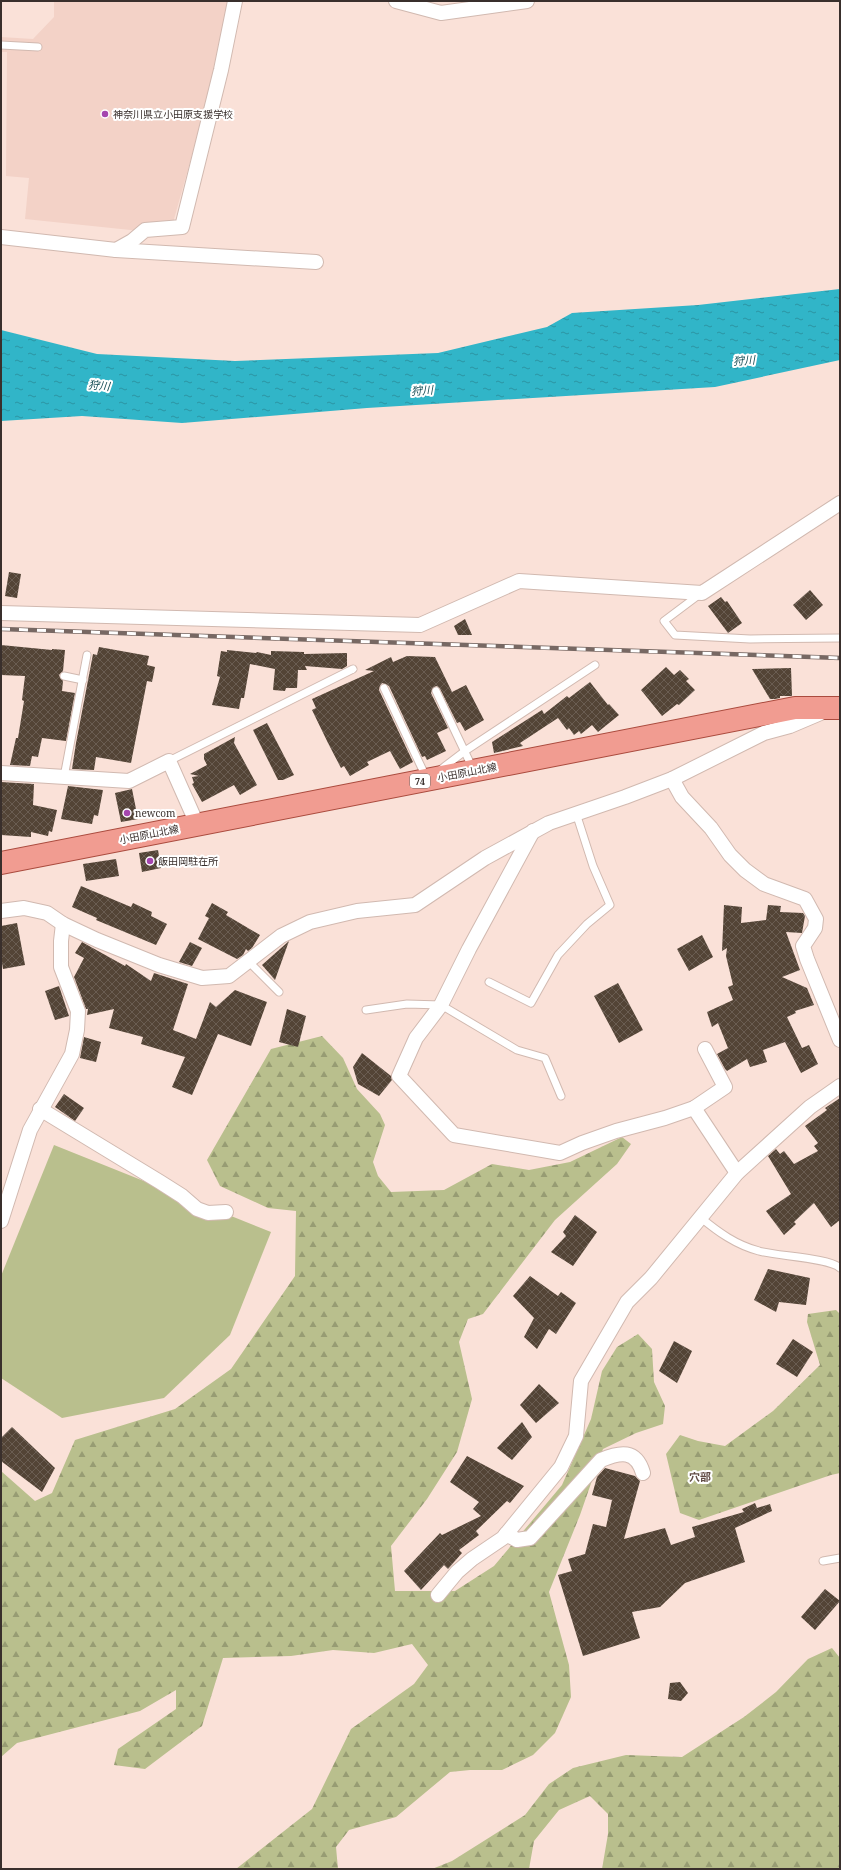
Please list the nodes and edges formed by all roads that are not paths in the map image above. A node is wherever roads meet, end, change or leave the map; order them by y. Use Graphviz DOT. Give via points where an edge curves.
graph roads {
  1 [pos="235,1"];
  2 [pos="396,1"];
  3 [pos="528,1"];
  4 [pos="1,46"];
  5 [pos="38,47"];
  6 [pos="1,237"];
  7 [pos="116,250"];
  8 [pos="316,262"];
  9 [pos="840,503"];
  10 [pos="702,592"];
  11 [pos="1,613"];
  12 [pos="840,638"];
  13 [pos="87,655"];
  14 [pos="595,665"];
  15 [pos="353,669"];
  16 [pos="64,676"];
  17 [pos="82,680"];
  18 [pos="384,688"];
  19 [pos="436,692"];
  20 [pos="837,708"];
  21 [pos="169,761"];
  22 [pos="469,761"];
  23 [pos="1,773"];
  24 [pos="64,777"];
  25 [pos="672,779"];
  26 [pos="427,780"];
  27 [pos="576,813"];
  28 [pos="198,824"];
  29 [pos="533,830"];
  30 [pos="1,863"];
  31 [pos="1,911"];
  32 [pos="63,924"];
  33 [pos="248,962"];
  34 [pos="489,982"];
  35 [pos="279,992"];
  36 [pos="442,1005"];
  37 [pos="366,1010"];
  38 [pos="840,1040"];
  39 [pos="705,1049"];
  40 [pos="840,1086"];
  41 [pos="561,1096"];
  42 [pos="694,1108"];
  43 [pos="40,1109"];
  44 [pos="737,1173"];
  45 [pos="226,1212"];
  46 [pos="700,1217"];
  47 [pos="1,1221"];
  48 [pos="840,1268"];
  49 [pos="643,1473"];
  50 [pos="506,1534"];
  51 [pos="840,1558"];
  52 [pos="823,1561"];
  53 [pos="438,1595"];
  1 -- 7 [label="street" via="221,70 182,227 144,230"];
  2 -- 3 [label="street" via="441,13"];
  4 -- 5 [label="lane"];
  6 -- 7 [label="street"];
  7 -- 8 [label="street"];
  9 -- 10 [label="street"];
  10 -- 11 [label="street" via="519,581 420,625"];
  10 -- 12 [label="lane" via="664,621 675,635 750,639"];
  13 -- 17 [label="lane"];
  14 -- 22 [label="lane"];
  15 -- 21 [label="lane"];
  16 -- 17 [label="lane"];
  17 -- 24 [label="lane"];
  18 -- 26 [label="lane"];
  19 -- 22 [label="lane"];
  20 -- 22 [label="main road, 小田原山北線 / 74" via="795,708"];
  20 -- 25 [label="street" via="764,733"];
  21 -- 24 [label="street" via="129,781"];
  21 -- 28 [label="street"];
  22 -- 26 [label="main road, 小田原山北線 / 74"];
  23 -- 24 [label="street"];
  25 -- 27 [label="street"];
  25 -- 38 [label="street" via="682,797 745,870 764,884 805,899 812,908 816,919 815,928 804,946"];
  26 -- 28 [label="main road, 小田原山北線 / 74"];
  27 -- 29 [label="street"];
  27 -- 34 [label="lane" via="592,866 610,905 587,924 558,955 531,1003"];
  28 -- 30 [label="main road, 小田原山北線 / 74"];
  29 -- 33 [label="street" via="485,858 415,905 357,911 310,922 281,936"];
  29 -- 36 [label="street"];
  31 -- 32 [label="street" via="24,908 47,913"];
  32 -- 33 [label="street" via="159,965 202,978 229,976"];
  32 -- 43 [label="street" via="61,967 78,1011 77,1030 72,1054"];
  33 -- 35 [label="lane"];
  36 -- 37 [label="lane" via="407,1004"];
  36 -- 41 [label="lane" via="517,1050 545,1058"];
  36 -- 42 [label="street" via="416,1038 399,1076 454,1135 560,1153 616,1131"];
  39 -- 42 [label="street" via="725,1087"];
  40 -- 44 [label="street" via="810,1107"];
  42 -- 44 [label="street"];
  43 -- 45 [label="street" via="165,1185 197,1209 208,1213"];
  43 -- 47 [label="street" via="30,1130"];
  44 -- 46 [label="street"];
  46 -- 48 [label="lane" via="719,1233 757,1251 828,1262"];
  46 -- 50 [label="street" via="651,1278 627,1302 581,1381 576,1436 561,1467"];
  49 -- 50 [label="street" via="640,1462 630,1455 614,1454 601,1460 530,1538 517,1540"];
  50 -- 53 [label="street" via="457,1572"];
  51 -- 52 [label="lane"];
}
